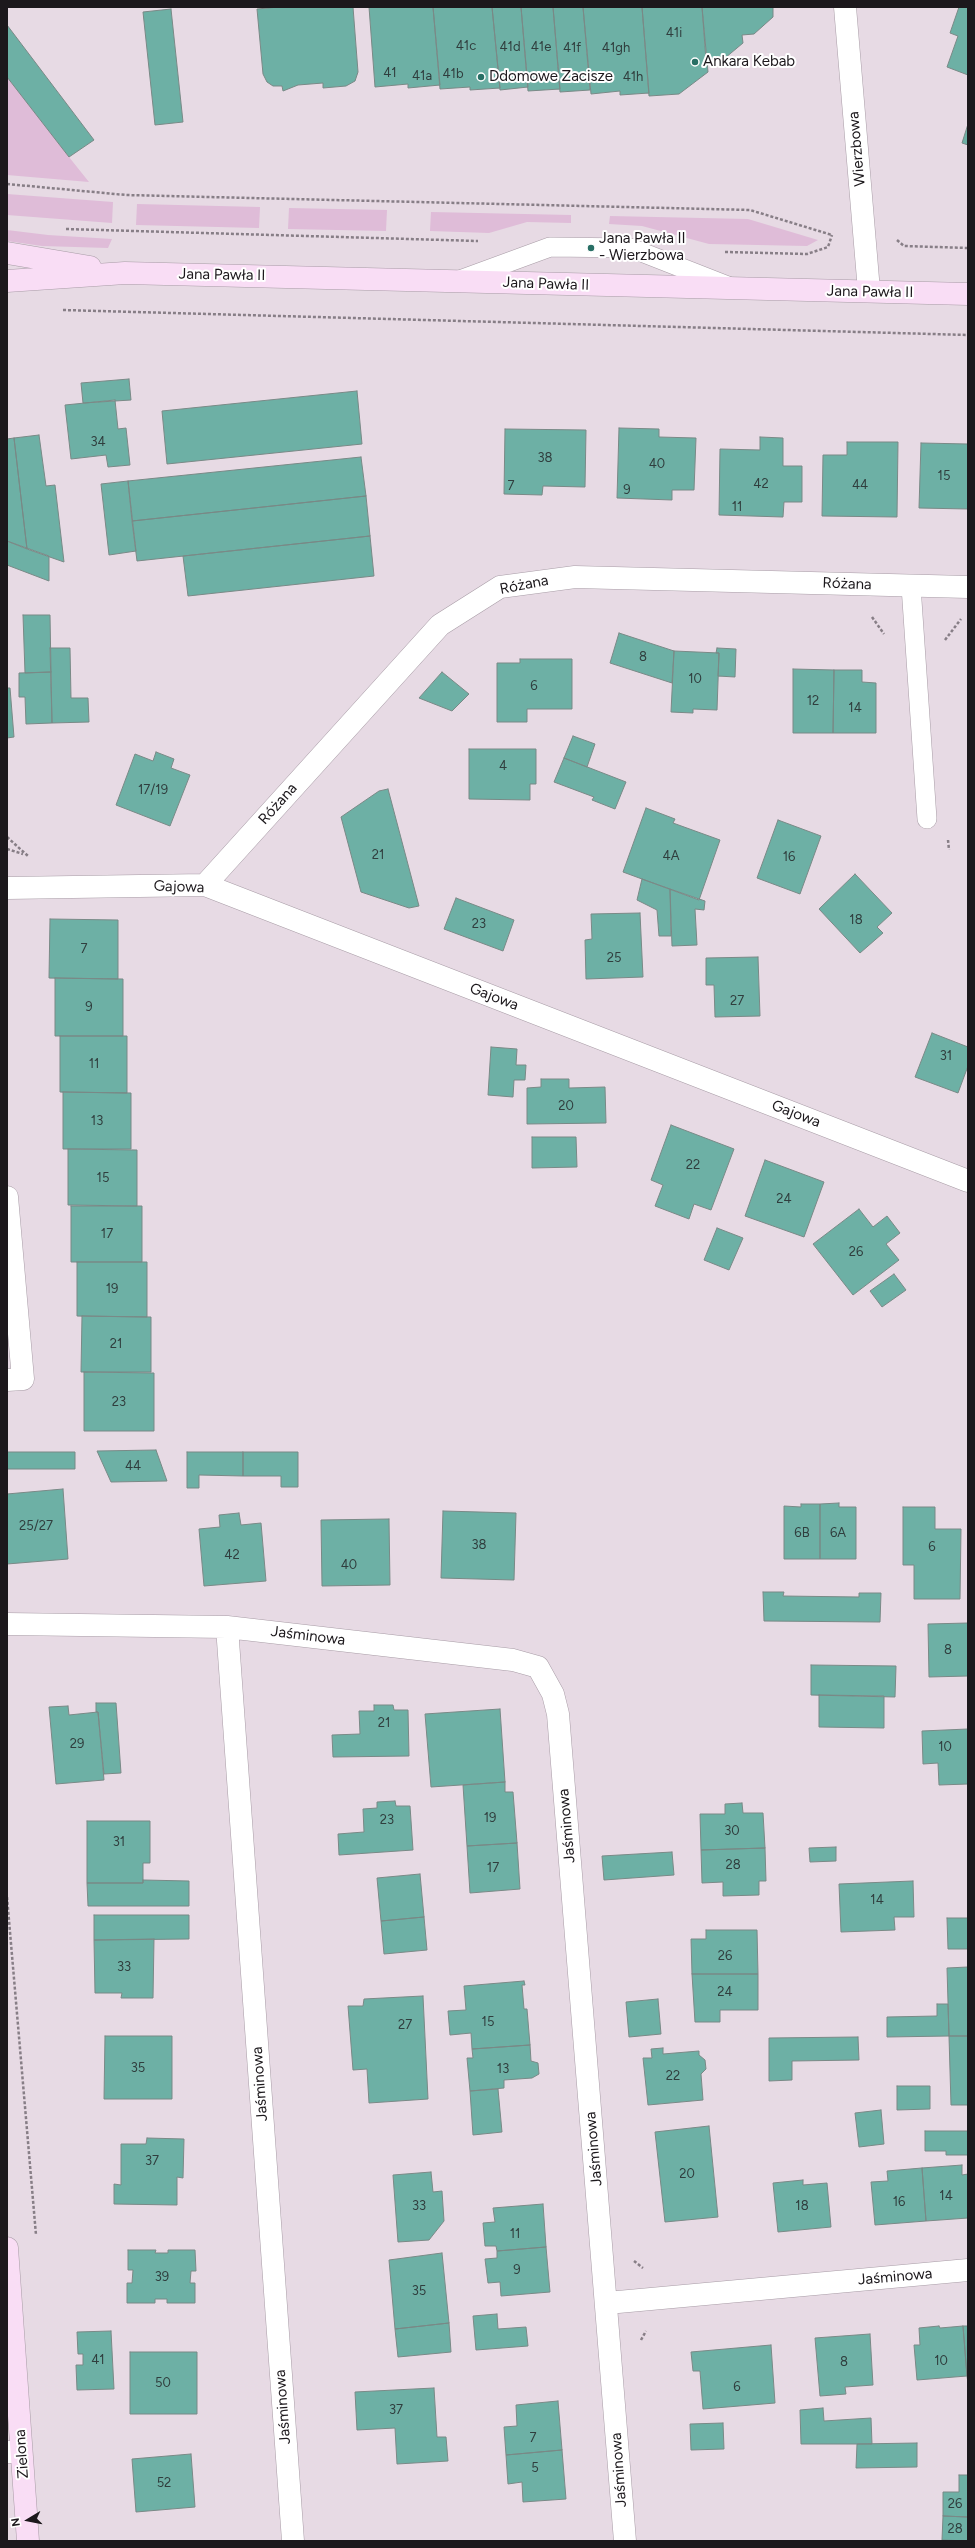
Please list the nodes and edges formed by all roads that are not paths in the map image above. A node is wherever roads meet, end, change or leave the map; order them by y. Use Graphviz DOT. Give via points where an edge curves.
graph roads {
  1 [pos="845,7"];
  2 [pos="7,253"];
  3 [pos="125,273"];
  4 [pos="7,281"];
  5 [pos="456,281"];
  6 [pos="735,289"];
  7 [pos="869,291"];
  8 [pos="968,294"];
  9 [pos="911,586"];
  10 [pos="968,587"];
  11 [pos="927,819"];
  12 [pos="205,885"];
  13 [pos="7,888"];
  14 [pos="968,1181"];
  15 [pos="7,1197"];
  16 [pos="7,1380"];
  17 [pos="7,1624"];
  18 [pos="227,1627"];
  19 [pos="7,2248"];
  20 [pos="968,2270"];
  21 [pos="607,2302"];
  22 [pos="14,2452"];
  23 [pos="28,2541"];
  24 [pos="293,2541"];
  25 [pos="625,2541"];
  1 -- 7 [label="street, Wierzbowa"];
  2 -- 3 [label="street, Jana Pawła II"];
  3 -- 4 [label="street, Jana Pawła II"];
  3 -- 5 [label="street, Jana Pawła II"];
  5 -- 6 [label="street, Jana Pawła II"];
  5 -- 6 [label="lane" via="550,247 631,248"];
  6 -- 7 [label="street, Jana Pawła II"];
  7 -- 8 [label="street, Jana Pawła II"];
  9 -- 10 [label="street, Różana"];
  9 -- 11 [label="lane"];
  9 -- 12 [label="street, Różana" via="575,577 500,587 440,625"];
  12 -- 13 [label="street, Gajowa"];
  12 -- 14 [label="street, Gajowa"];
  15 -- 16 [label="street" via="23,1379"];
  17 -- 18 [label="street, Jaśminowa"];
  18 -- 21 [label="street, Jaśminowa" via="513,1660 538,1667 553,1694 559,1722"];
  18 -- 24 [label="street, Jaśminowa"];
  19 -- 22 [label="street, Zielona"];
  20 -- 21 [label="street, Jaśminowa"];
  21 -- 25 [label="street, Jaśminowa"];
  22 -- 23 [label="street, Zielona"];
}
